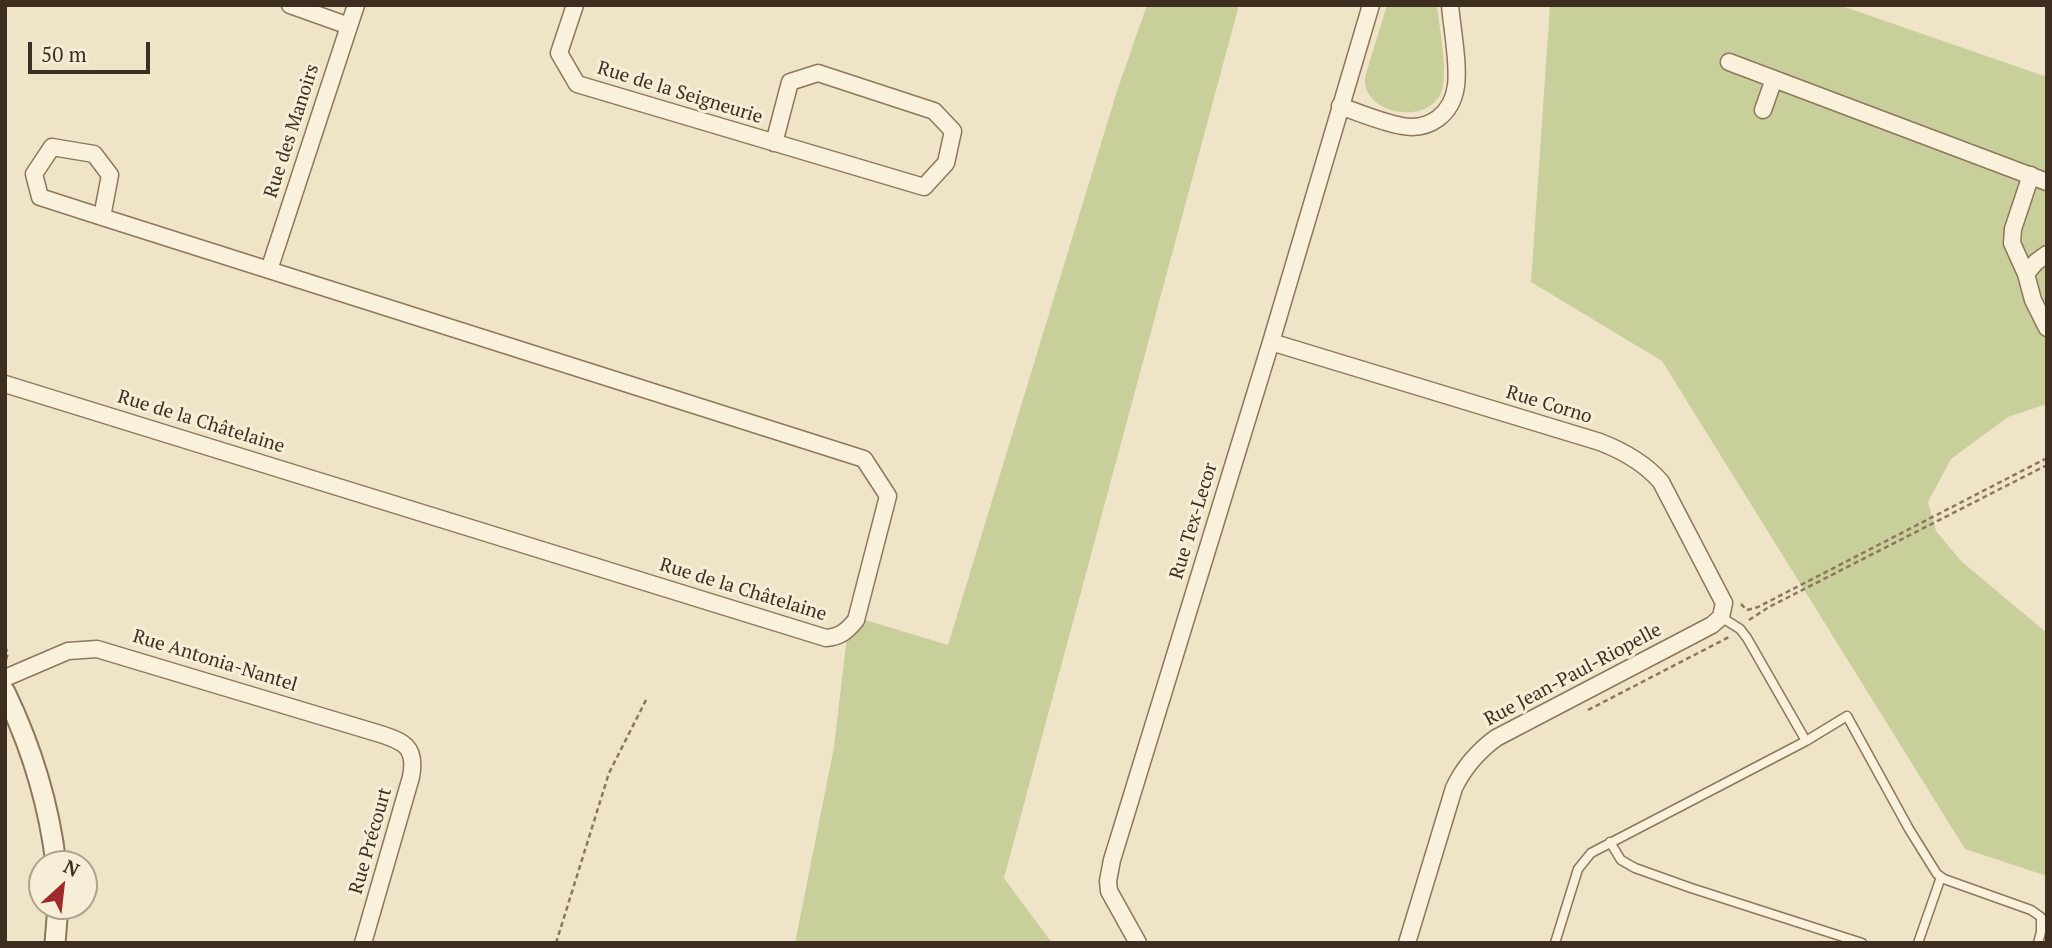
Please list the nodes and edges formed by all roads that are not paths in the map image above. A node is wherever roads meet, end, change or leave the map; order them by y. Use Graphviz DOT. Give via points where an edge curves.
graph roads {
  1 [pos="290,5"];
  2 [pos="356,5"];
  3 [pos="575,5"];
  4 [pos="1371,5"];
  5 [pos="1450,5"];
  6 [pos="349,26"];
  7 [pos="1729,62"];
  8 [pos="1774,79"];
  9 [pos="1340,106"];
  10 [pos="1763,110"];
  11 [pos="774,143"];
  12 [pos="2031,175"];
  13 [pos="2047,182"];
  14 [pos="102,217"];
  15 [pos="2047,254"];
  16 [pos="269,270"];
  17 [pos="2026,274"];
  18 [pos="2047,328"];
  19 [pos="1271,342"];
  20 [pos="5,384"];
  21 [pos="1721,617"];
  22 [pos="5,678"];
  23 [pos="5,692"];
  24 [pos="1806,741"];
  25 [pos="410,750"];
  26 [pos="1610,842"];
  27 [pos="53,850"];
  28 [pos="1941,877"];
  29 [pos="57,920"];
  30 [pos="55,943"];
  31 [pos="363,943"];
  32 [pos="1138,943"];
  33 [pos="1407,943"];
  34 [pos="1555,943"];
  35 [pos="1862,943"];
  36 [pos="1918,943"];
  37 [pos="2038,943"];
  1 -- 6 [label="street"];
  2 -- 6 [label="street, Rue des Manoirs"];
  3 -- 11 [label="street, Rue de la Seigneurie" via="559,53 577,84"];
  4 -- 9 [label="street, Rue Tex-Lecor"];
  5 -- 9 [label="street" via="1456,85 1442,116 1428,125 1404,126"];
  6 -- 16 [label="street, Rue des Manoirs"];
  7 -- 8 [label="street"];
  8 -- 10 [label="street"];
  8 -- 12 [label="street"];
  9 -- 19 [label="street, Rue Tex-Lecor"];
  11 -- 11 [label="street, Rue de la Seigneurie" via="924,187 946,163 953,131 934,111 818,73 790,82"];
  12 -- 13 [label="street"];
  12 -- 17 [label="street" via="2012,243"];
  14 -- 14 [label="street, Rue de la Châtelaine" via="40,197 34,174 52,147 94,154 110,175"];
  14 -- 16 [label="street, Rue de la Châtelaine"];
  15 -- 17 [label="street"];
  16 -- 20 [label="street, Rue de la Châtelaine" via="864,459 888,496 856,620 835,638 826,638"];
  17 -- 18 [label="street"];
  19 -- 21 [label="street, Rue Corno" via="1600,442 1636,459 1661,482 1722,598"];
  19 -- 32 [label="street, Rue Tex-Lecor" via="1112,860 1109,891"];
  21 -- 24 [label="lane" via="1747,638"];
  21 -- 33 [label="street, Rue Jean-Paul-Riopelle" via="1496,738 1476,754 1454,788"];
  22 -- 25 [label="street, Rue Antonia-Nantel" via="68,651 97,649 391,737"];
  23 -- 27 [label="street" via="41,789"];
  24 -- 26 [label="lane"];
  24 -- 28 [label="lane" via="1847,716"];
  25 -- 31 [label="street, Rue Précourt" via="411,777"];
  26 -- 34 [label="lane" via="1591,853 1578,869"];
  26 -- 35 [label="lane" via="1621,860 1635,869"];
  28 -- 36 [label="lane"];
  28 -- 37 [label="lane" via="2031,910 2041,917"];
  29 -- 30 [label="street"];
}
